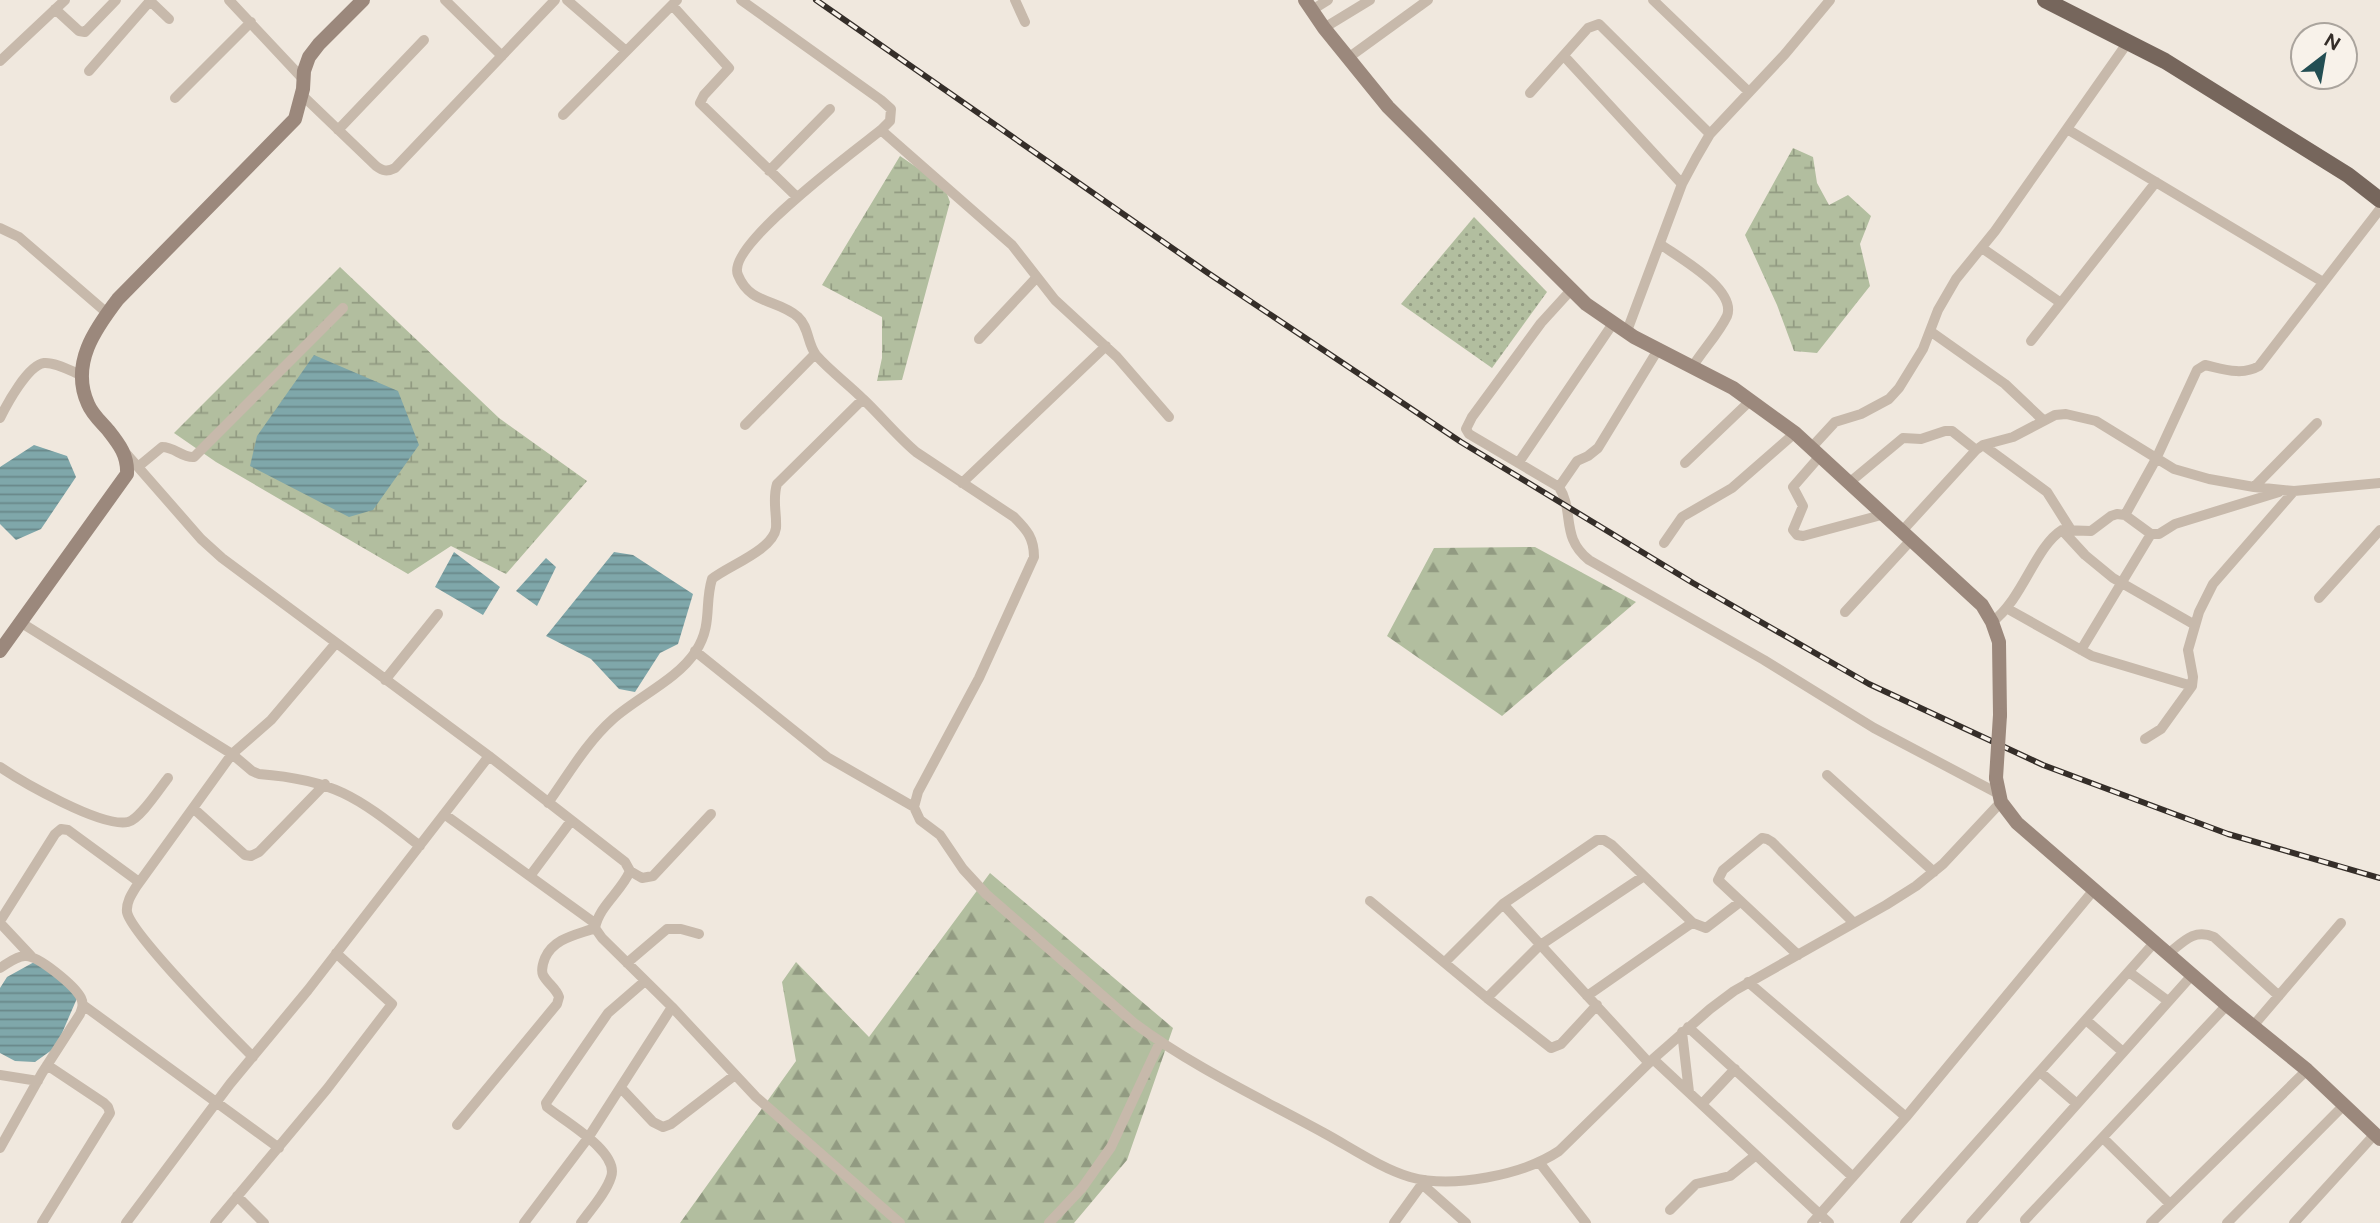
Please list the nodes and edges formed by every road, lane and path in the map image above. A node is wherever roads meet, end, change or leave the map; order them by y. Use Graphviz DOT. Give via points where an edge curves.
graph roads {
  1 [pos="65,0"];
  2 [pos="116,0"];
  3 [pos="229,0"];
  4 [pos="363,0"];
  5 [pos="445,0"];
  6 [pos="555,0"];
  7 [pos="567,0"];
  8 [pos="741,0"];
  9 [pos="1015,0"];
  10 [pos="1328,0"];
  11 [pos="1370,0"];
  12 [pos="1427,0"];
  13 [pos="1654,0"];
  14 [pos="1830,0"];
  15 [pos="2045,0"];
  16 [pos="153,1"];
  17 [pos="675,3"];
  18 [pos="1308,5"];
  19 [pos="55,9"];
  20 [pos="169,19"];
  21 [pos="251,22"];
  22 [pos="1025,22"];
  23 [pos="1324,28"];
  24 [pos="424,40"];
  25 [pos="2128,42"];
  26 [pos="626,51"];
  27 [pos="502,56"];
  28 [pos="1564,56"];
  29 [pos="1348,58"];
  30 [pos="0,61"];
  31 [pos="89,71"];
  32 [pos="303,79"];
  33 [pos="1749,92"];
  34 [pos="1530,93"];
  35 [pos="302,95"];
  36 [pos="175,98"];
  37 [pos="830,109"];
  38 [pos="563,115"];
  39 [pos="2067,129"];
  40 [pos="338,130"];
  41 [pos="881,131"];
  42 [pos="1710,134"];
  43 [pos="769,171"];
  44 [pos="2156,182"];
  45 [pos="1682,184"];
  46 [pos="797,197"];
  47 [pos="2380,200"];
  48 [pos="2380,209"];
  49 [pos="0,228"];
  50 [pos="1660,244"];
  51 [pos="1982,248"];
  52 [pos="1037,277"];
  53 [pos="2323,282"];
  54 [pos="1572,289"];
  55 [pos="2061,303"];
  56 [pos="343,308"];
  57 [pos="107,313"];
  58 [pos="1614,323"];
  59 [pos="1627,331"];
  60 [pos="1930,331"];
  61 [pos="979,339"];
  62 [pos="2031,341"];
  63 [pos="1106,346"];
  64 [pos="1659,348"];
  65 [pos="815,354"];
  66 [pos="1693,366"];
  67 [pos="81,375"];
  68 [pos="863,399"];
  69 [pos="1751,400"];
  70 [pos="1,413"];
  71 [pos="1169,417"];
  72 [pos="2043,420"];
  73 [pos="2317,423"];
  74 [pos="745,425"];
  75 [pos="1795,433"];
  76 [pos="1979,447"];
  77 [pos="122,448"];
  78 [pos="1816,452"];
  79 [pos="2156,459"];
  80 [pos="1519,462"];
  81 [pos="1685,463"];
  82 [pos="139,466"];
  83 [pos="962,482"];
  84 [pos="1850,482"];
  85 [pos="2380,482"];
  86 [pos="1559,487"];
  87 [pos="2254,487"];
  88 [pos="2282,491"];
  89 [pos="2294,491"];
  90 [pos="1885,514"];
  91 [pos="2125,515"];
  92 [pos="2067,530"];
  93 [pos="2380,530"];
  94 [pos="2151,534"];
  95 [pos="1908,535"];
  96 [pos="1664,542"];
  97 [pos="2121,583"];
  98 [pos="2319,597"];
  99 [pos="2008,609"];
  100 [pos="1844,612"];
  101 [pos="438,614"];
  102 [pos="20,622"];
  103 [pos="1992,622"];
  104 [pos="2195,625"];
  105 [pos="336,643"];
  106 [pos="2081,650"];
  107 [pos="0,651"];
  108 [pos="695,651"];
  109 [pos="385,680"];
  110 [pos="2192,686"];
  111 [pos="2145,740"];
  112 [pos="232,754"];
  113 [pos="489,756"];
  114 [pos="0,767"];
  115 [pos="1828,775"];
  116 [pos="168,778"];
  117 [pos="325,784"];
  118 [pos="2000,798"];
  119 [pos="548,803"];
  120 [pos="914,807"];
  121 [pos="192,808"];
  122 [pos="444,814"];
  123 [pos="710,814"];
  124 [pos="571,821"];
  125 [pos="420,846"];
  126 [pos="630,871"];
  127 [pos="1934,872"];
  128 [pos="530,876"];
  129 [pos="1644,876"];
  130 [pos="139,882"];
  131 [pos="2093,891"];
  132 [pos="1370,901"];
  133 [pos="1740,902"];
  134 [pos="1503,904"];
  135 [pos="0,922"];
  136 [pos="1693,923"];
  137 [pos="1854,923"];
  138 [pos="2341,923"];
  139 [pos="596,926"];
  140 [pos="699,934"];
  141 [pos="2154,943"];
  142 [pos="1539,946"];
  143 [pos="336,953"];
  144 [pos="2168,954"];
  145 [pos="1798,955"];
  146 [pos="31,956"];
  147 [pos="1445,962"];
  148 [pos="627,963"];
  149 [pos="0,968"];
  150 [pos="2129,972"];
  151 [pos="2193,974"];
  152 [pos="645,981"];
  153 [pos="1748,982"];
  154 [pos="1587,996"];
  155 [pos="2279,996"];
  156 [pos="1486,998"];
  157 [pos="2168,1001"];
  158 [pos="1597,1005"];
  159 [pos="2227,1005"];
  160 [pos="83,1006"];
  161 [pos="672,1007"];
  162 [pos="2086,1020"];
  163 [pos="2253,1026"];
  164 [pos="1685,1029"];
  165 [pos="1160,1042"];
  166 [pos="2123,1052"];
  167 [pos="253,1057"];
  168 [pos="1651,1061"];
  169 [pos="47,1065"];
  170 [pos="1735,1069"];
  171 [pos="2307,1070"];
  172 [pos="2040,1072"];
  173 [pos="735,1074"];
  174 [pos="0,1075"];
  175 [pos="38,1081"];
  176 [pos="621,1088"];
  177 [pos="1689,1092"];
  178 [pos="217,1101"];
  179 [pos="1702,1104"];
  180 [pos="2077,1104"];
  181 [pos="2344,1105"];
  182 [pos="1906,1117"];
  183 [pos="457,1125"];
  184 [pos="2377,1137"];
  185 [pos="588,1138"];
  186 [pos="2103,1138"];
  187 [pos="0,1147"];
  188 [pos="279,1148"];
  189 [pos="1756,1156"];
  190 [pos="1543,1160"];
  191 [pos="1853,1177"];
  192 [pos="1423,1182"];
  193 [pos="237,1196"];
  194 [pos="2170,1204"];
  195 [pos="1670,1210"];
  196 [pos="1578,1213"];
  197 [pos="1815,1219"];
  198 [pos="2025,1220"];
  199 [pos="42,1223"];
  200 [pos="126,1223"];
  201 [pos="215,1223"];
  202 [pos="264,1223"];
  203 [pos="524,1223"];
  204 [pos="581,1223"];
  205 [pos="900,1223"];
  206 [pos="1049,1223"];
  207 [pos="1394,1223"];
  208 [pos="1466,1223"];
  209 [pos="1571,1223"];
  210 [pos="1586,1223"];
  211 [pos="1829,1223"];
  212 [pos="1905,1223"];
  213 [pos="1971,1223"];
  214 [pos="2151,1223"];
  215 [pos="2227,1223"];
  216 [pos="2294,1223"];
  1 -- 19 [label="street"];
  2 -- 19 [label="street" via="85,32"];
  3 -- 21 [label="street"];
  4 -- 32 [label="main road" via="319,44"];
  5 -- 27 [label="street"];
  6 -- 27 [label="street"];
  7 -- 26 [label="street"];
  8 -- 41 [label="street" via="891,109 890,121"];
  9 -- 22 [label="street"];
  10 -- 18 [label="street"];
  11 -- 23 [label="street"];
  12 -- 29 [label="street"];
  13 -- 33 [label="street"];
  14 -- 33 [label="street"];
  15 -- 25 [label="main road"];
  16 -- 20 [label="street"];
  16 -- 31 [label="street"];
  17 -- 26 [label="street"];
  17 -- 43 [label="street" via="729,68 700,103"];
  18 -- 23 [label="main road"];
  19 -- 30 [label="street"];
  21 -- 32 [label="street"];
  21 -- 36 [label="street"];
  23 -- 29 [label="main road"];
  24 -- 40 [label="street"];
  25 -- 39 [label="street"];
  25 -- 47 [label="main road" via="2348,175"];
  26 -- 38 [label="street"];
  27 -- 40 [label="street" via="396,168 383,171"];
  28 -- 34 [label="street"];
  28 -- 42 [label="street" via="1588,28 1599,24"];
  28 -- 45 [label="street"];
  29 -- 54 [label="main road" via="1388,107"];
  32 -- 35 [label="main road"];
  33 -- 42 [label="street"];
  35 -- 40 [label="street"];
  35 -- 57 [label="main road" via="295,119 280,136"];
  37 -- 43 [label="street"];
  39 -- 44 [label="street"];
  39 -- 51 [label="street"];
  41 -- 46 [label="street"];
  41 -- 52 [label="street" via="1012,245"];
  42 -- 45 [label="street"];
  43 -- 46 [label="street"];
  44 -- 53 [label="street"];
  44 -- 55 [label="street"];
  45 -- 50 [label="street"];
  46 -- 65 [label="street" via="747,246 736,265 737,275 757,298 798,317"];
  48 -- 53 [label="street"];
  49 -- 57 [label="street" via="19,237"];
  50 -- 59 [label="street"];
  50 -- 66 [label="street" via="1718,287 1729,306"];
  51 -- 55 [label="street"];
  51 -- 60 [label="street" via="1948,292"];
  52 -- 61 [label="street"];
  52 -- 63 [label="street" via="1065,310"];
  53 -- 79 [label="street" via="2259,366 2239,372 2204,365 2197,370"];
  54 -- 58 [label="main road"];
  54 -- 80 [label="street" via="1541,323 1466,429"];
  55 -- 62 [label="street"];
  56 -- 82 [label="street" via="194,457 162,447"];
  57 -- 67 [label="main road" via="85,351"];
  58 -- 59 [label="main road"];
  58 -- 80 [label="street"];
  59 -- 64 [label="main road"];
  60 -- 72 [label="street" via="2005,384"];
  60 -- 78 [label="street" via="1913,369 1889,399 1835,422"];
  63 -- 71 [label="street"];
  63 -- 83 [label="street"];
  64 -- 66 [label="main road"];
  64 -- 86 [label="street" via="1598,448 1577,461"];
  65 -- 68 [label="street"];
  65 -- 74 [label="street"];
  66 -- 69 [label="main road"];
  67 -- 70 [label="street" via="47,362 37,365"];
  67 -- 77 [label="main road" via="88,407"];
  68 -- 83 [label="street" via="916,453"];
  68 -- 108 [label="street" via="777,484 773,496 776,530 771,540 712,579 709,619"];
  69 -- 75 [label="main road"];
  69 -- 81 [label="street"];
  72 -- 76 [label="street" via="2013,437"];
  72 -- 79 [label="street" via="2066,414 2096,421"];
  73 -- 87 [label="street"];
  75 -- 78 [label="main road"];
  75 -- 96 [label="street" via="1732,488 1682,517"];
  76 -- 84 [label="street" via="1945,430 1921,439 1903,438"];
  76 -- 92 [label="street" via="2047,492"];
  76 -- 95 [label="street"];
  77 -- 82 [label="street"];
  77 -- 102 [label="main road" via="127,474"];
  78 -- 84 [label="main road"];
  78 -- 90 [label="street" via="1793,487 1802,506 1793,530 1797,535"];
  79 -- 87 [label="street" via="2189,475"];
  79 -- 91 [label="street"];
  80 -- 86 [label="street"];
  82 -- 105 [label="street" via="211,549"];
  83 -- 120 [label="street" via="1026,528 1034,541 1034,557"];
  84 -- 90 [label="main road"];
  85 -- 89 [label="street"];
  86 -- 118 [label="street" via="1565,496 1573,541 1589,560"];
  87 -- 88 [label="street"];
  88 -- 89 [label="street"];
  88 -- 94 [label="street"];
  89 -- 104 [label="street" via="2213,584"];
  90 -- 95 [label="main road"];
  91 -- 92 [label="street" via="2111,516 2091,531"];
  91 -- 94 [label="street"];
  92 -- 97 [label="street" via="2085,555"];
  92 -- 99 [label="street" via="2049,542"];
  93 -- 98 [label="street"];
  94 -- 97 [label="street"];
  95 -- 100 [label="street"];
  95 -- 103 [label="main road" via="1982,605"];
  97 -- 104 [label="street"];
  97 -- 106 [label="street"];
  99 -- 103 [label="street"];
  99 -- 106 [label="street"];
  101 -- 109 [label="street"];
  102 -- 107 [label="main road"];
  102 -- 112 [label="street"];
  103 -- 118 [label="main road, bridge" via="1999,642 1996,778"];
  104 -- 110 [label="street" via="2188,650"];
  105 -- 109 [label="street"];
  105 -- 112 [label="street" via="271,720"];
  106 -- 110 [label="street"];
  108 -- 119 [label="street" via="683,666 604,728"];
  108 -- 120 [label="street" via="827,757"];
  109 -- 113 [label="street"];
  110 -- 111 [label="street" via="2167,721"];
  112 -- 117 [label="street" via="259,774"];
  112 -- 121 [label="street"];
  113 -- 119 [label="street"];
  113 -- 122 [label="street"];
  114 -- 116 [label="street" via="43,794 129,822"];
  115 -- 127 [label="street"];
  117 -- 121 [label="street" via="251,856"];
  117 -- 125 [label="street" via="357,799"];
  118 -- 127 [label="street"];
  118 -- 131 [label="main road" via="2017,823"];
  119 -- 124 [label="street"];
  120 -- 165 [label="street" via="920,820 940,835 986,894"];
  121 -- 130 [label="street"];
  122 -- 125 [label="street"];
  122 -- 128 [label="street"];
  123 -- 126 [label="street" via="653,876 642,878"];
  124 -- 126 [label="street" via="625,862"];
  124 -- 128 [label="street"];
  125 -- 143 [label="street"];
  126 -- 139 [label="street"];
  127 -- 137 [label="street"];
  128 -- 139 [label="street"];
  129 -- 134 [label="street" via="1612,845 1597,840"];
  129 -- 136 [label="street"];
  129 -- 142 [label="street"];
  130 -- 135 [label="street" via="61,829"];
  130 -- 167 [label="street" via="127,914 137,931"];
  131 -- 141 [label="main road"];
  131 -- 182 [label="street"];
  132 -- 147 [label="street"];
  133 -- 136 [label="street" via="1706,928"];
  133 -- 137 [label="street" via="1721,885 1720,875 1756,842 1768,839"];
  133 -- 145 [label="street"];
  134 -- 142 [label="street"];
  134 -- 147 [label="street"];
  135 -- 146 [label="street"];
  136 -- 154 [label="street"];
  137 -- 145 [label="street"];
  138 -- 155 [label="street"];
  139 -- 148 [label="street"];
  139 -- 183 [label="street" via="560,940 547,954 543,975 556,990 557,1004"];
  140 -- 148 [label="street" via="667,929"];
  141 -- 144 [label="main road"];
  141 -- 150 [label="street"];
  142 -- 154 [label="street"];
  142 -- 156 [label="street"];
  143 -- 167 [label="street"];
  143 -- 188 [label="street" via="392,1004"];
  144 -- 151 [label="main road"];
  144 -- 155 [label="street" via="2196,933 2205,933"];
  145 -- 153 [label="street"];
  146 -- 149 [label="street" via="22,955"];
  146 -- 160 [label="street" via="72,986"];
  147 -- 156 [label="street"];
  148 -- 152 [label="street"];
  150 -- 157 [label="street"];
  150 -- 162 [label="street"];
  151 -- 157 [label="street"];
  151 -- 159 [label="main road"];
  152 -- 161 [label="street"];
  152 -- 185 [label="street" via="608,1013 546,1102 547,1108"];
  153 -- 164 [label="street"];
  153 -- 182 [label="street"];
  154 -- 158 [label="street"];
  155 -- 163 [label="street"];
  156 -- 158 [label="street" via="1552,1048"];
  157 -- 166 [label="street"];
  158 -- 168 [label="street"];
  159 -- 163 [label="main road"];
  159 -- 186 [label="street"];
  160 -- 169 [label="street"];
  160 -- 178 [label="street"];
  161 -- 173 [label="street"];
  161 -- 176 [label="street"];
  162 -- 166 [label="street"];
  162 -- 172 [label="street"];
  163 -- 171 [label="main road"];
  164 -- 168 [label="street"];
  164 -- 170 [label="street"];
  164 -- 177 [label="street"];
  165 -- 192 [label="street" via="1383,1165"];
  165 -- 206 [label="street" via="1111,1147"];
  166 -- 180 [label="street"];
  167 -- 178 [label="street"];
  168 -- 177 [label="street"];
  168 -- 190 [label="street" via="1559,1151"];
  169 -- 175 [label="street"];
  169 -- 199 [label="street" via="104,1103 110,1113"];
  170 -- 179 [label="street"];
  170 -- 191 [label="street"];
  171 -- 181 [label="main road"];
  171 -- 194 [label="street"];
  172 -- 180 [label="street"];
  172 -- 212 [label="street"];
  173 -- 176 [label="street" via="663,1127"];
  173 -- 205 [label="street" via="774,1115"];
  174 -- 175 [label="street"];
  175 -- 187 [label="street"];
  176 -- 185 [label="street"];
  177 -- 179 [label="street"];
  178 -- 188 [label="street"];
  178 -- 200 [label="street"];
  179 -- 189 [label="street"];
  180 -- 213 [label="street"];
  181 -- 184 [label="main road"];
  181 -- 215 [label="street"];
  182 -- 191 [label="street"];
  184 -- 216 [label="street"];
  185 -- 203 [label="street"];
  185 -- 204 [label="street" via="607,1155 613,1170"];
  186 -- 194 [label="street"];
  186 -- 198 [label="street"];
  188 -- 193 [label="street"];
  189 -- 195 [label="street" via="1730,1176 1696,1184"];
  189 -- 197 [label="street"];
  190 -- 192 [label="street" via="1480,1178"];
  190 -- 196 [label="street"];
  191 -- 197 [label="street"];
  192 -- 207 [label="street"];
  192 -- 208 [label="street"];
  193 -- 201 [label="street"];
  193 -- 202 [label="street"];
  194 -- 214 [label="street"];
  196 -- 209 [label="street"];
  196 -- 210 [label="street"];
  197 -- 211 [label="street"];
}
